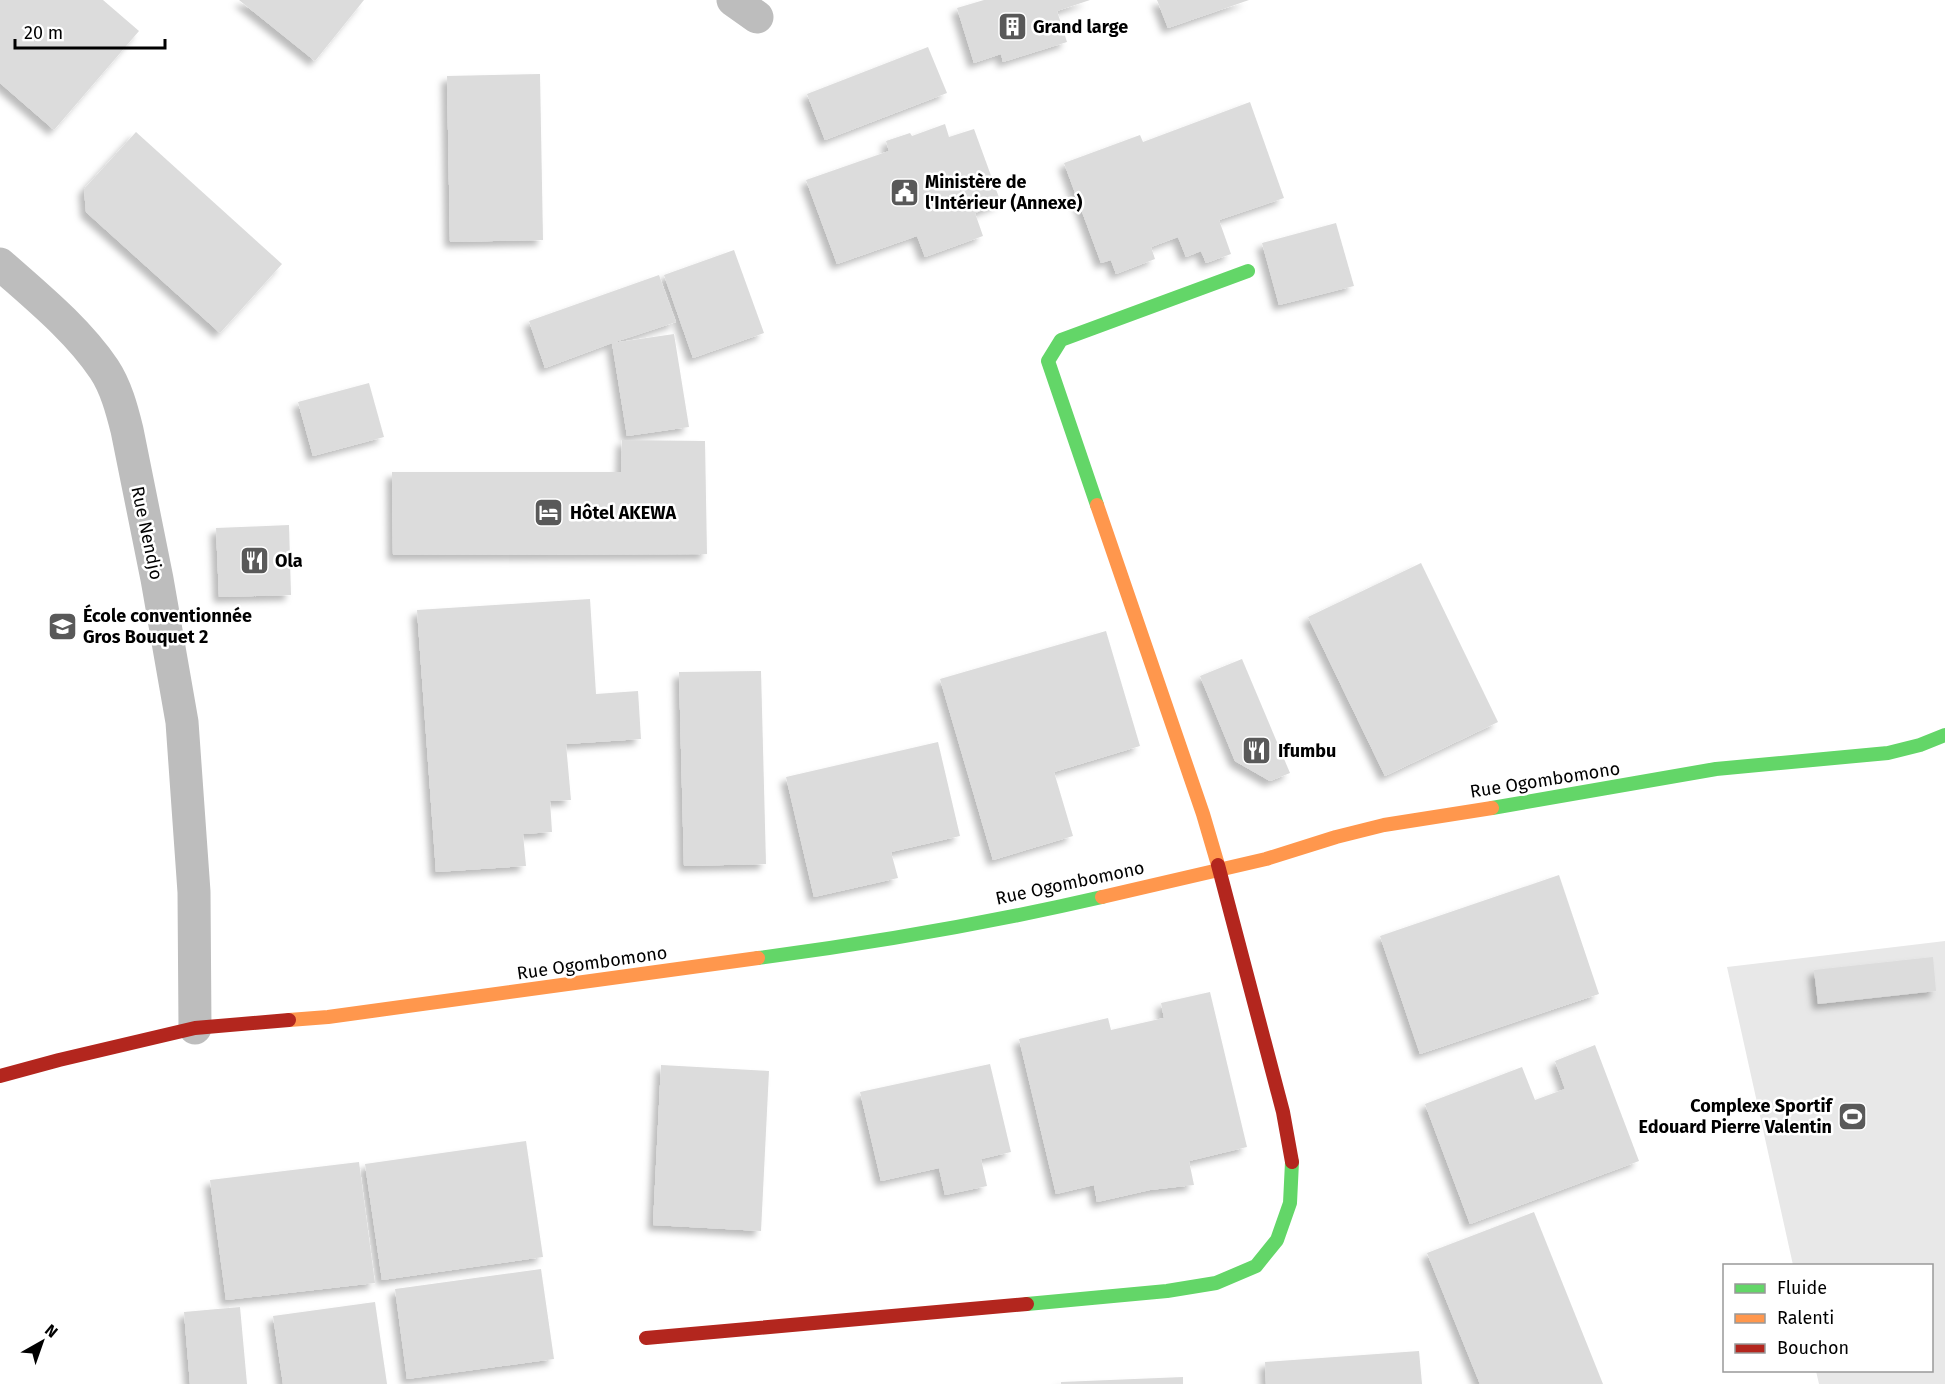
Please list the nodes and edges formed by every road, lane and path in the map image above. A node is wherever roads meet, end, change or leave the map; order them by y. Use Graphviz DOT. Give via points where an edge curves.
graph roads {
  1 [pos="0,264"];
  2 [pos="1248,271"];
  3 [pos="1945,735"];
  4 [pos="1219,868"];
  5 [pos="195,1028"];
  6 [pos="0,1076"];
  7 [pos="646,1338"];
  1 -- 5 [label="street, Rue Nendjo" via="60,319 105,371 127,430 182,722 194,891"];
  2 -- 4 [label="street" via="1061,340 1048,361"];
  3 -- 4 [label="street, Rue Ogombomono" via="1888,753 1716,769 1384,825 1277,856"];
  4 -- 5 [label="street, Rue Ogombomono" via="1053,908 789,954 328,1017"];
  4 -- 7 [label="street" via="1292,1159 1290,1203 1277,1240 1256,1266 1216,1283 1167,1291"];
  5 -- 6 [label="street, Rue Ogombomono"];
}
